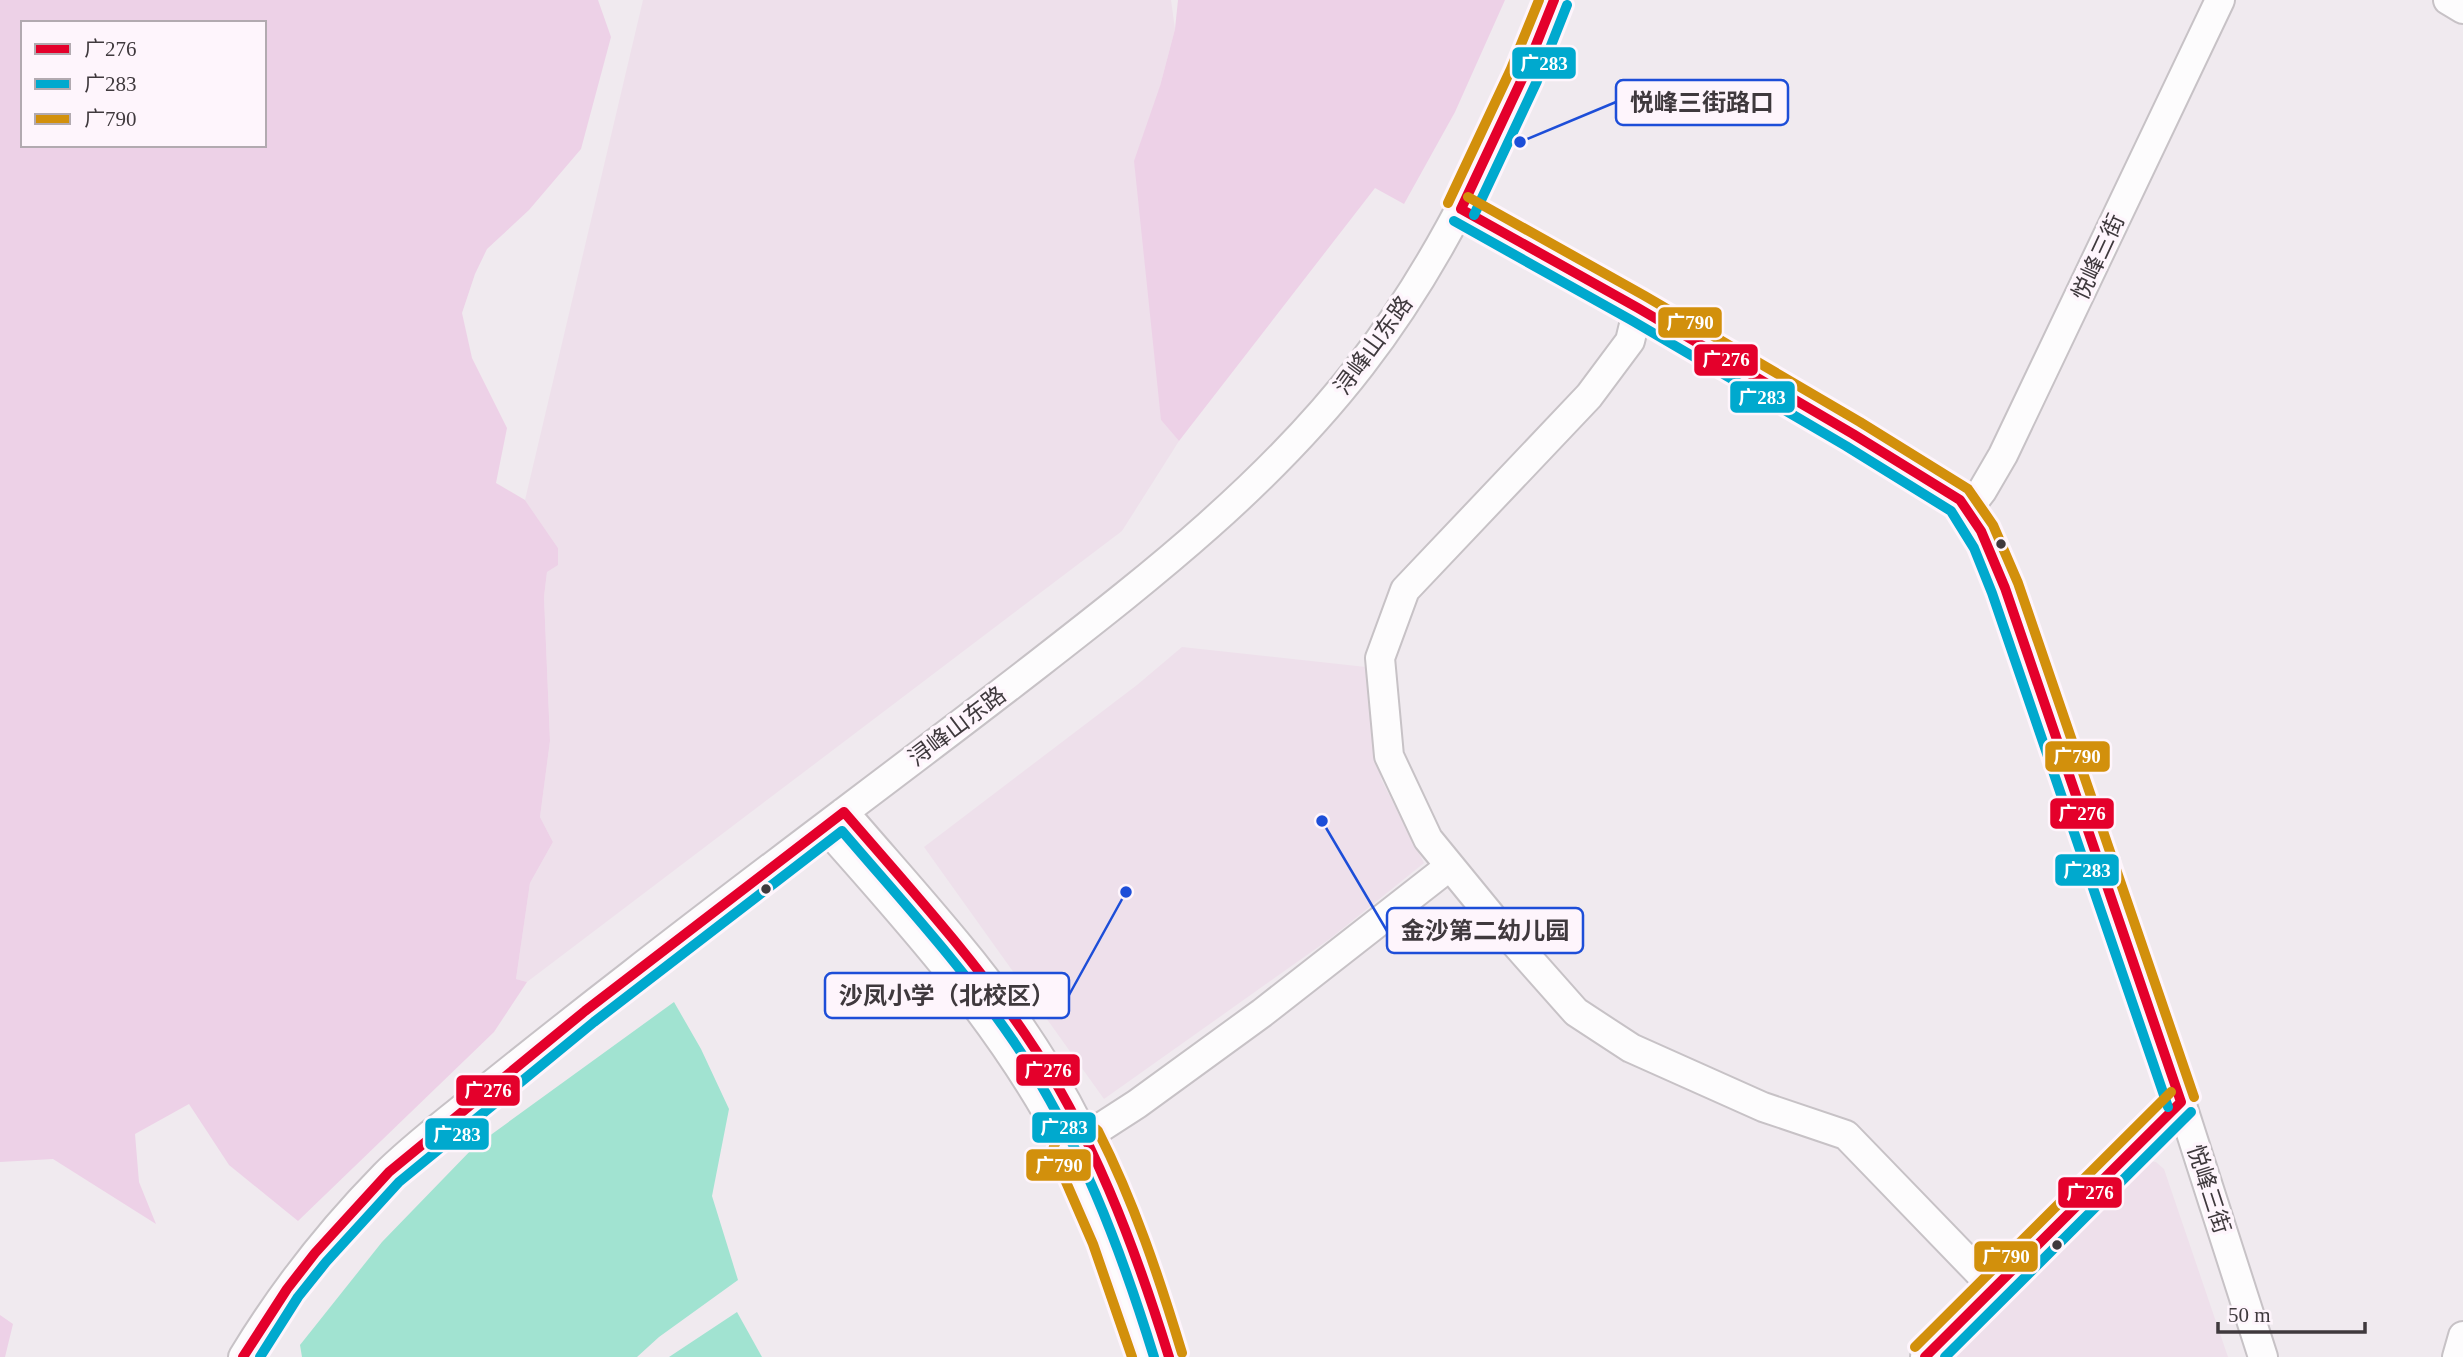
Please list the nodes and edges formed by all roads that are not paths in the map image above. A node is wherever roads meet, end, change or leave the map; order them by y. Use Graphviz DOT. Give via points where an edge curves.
graph roads {
  1 [pos="1555,0"];
  2 [pos="2220,0"];
  3 [pos="2448,0"];
  4 [pos="2463,9"];
  5 [pos="1461,209"];
  6 [pos="1638,308"];
  7 [pos="1968,509"];
  8 [pos="834,820"];
  9 [pos="1450,866"];
  10 [pos="2180,1102"];
  11 [pos="1077,1144"];
  12 [pos="1993,1287"];
  13 [pos="2463,1336"];
  14 [pos="243,1357"];
  15 [pos="1147,1357"];
  16 [pos="1170,1357"];
  17 [pos="1925,1357"];
  18 [pos="2263,1357"];
  19 [pos="2457,1357"];
  1 -- 5 [label="street, 浔峰山东路"];
  2 -- 7 [label="street, 悦峰三街" via="2003,455"];
  3 -- 4 [label="street"];
  5 -- 6 [label="street, 悦峰三街"];
  5 -- 8 [label="street, 浔峰山东路" via="1364,362 1264,475 1128,594"];
  6 -- 7 [label="street, 悦峰三街" via="1937,485"];
  6 -- 9 [label="street" via="1630,341 1589,396 1405,590 1380,658 1389,756 1428,839"];
  7 -- 10 [label="street, 悦峰三街" via="1986,538 2005,588"];
  8 -- 11 [label="street"];
  8 -- 14 [label="street, 浔峰山东路" via="585,1011 388,1171 308,1262"];
  9 -- 11 [label="street" via="1262,1013"];
  9 -- 12 [label="street" via="1576,1012 1643,1053 1763,1107 1846,1135"];
  10 -- 12 [label="street"];
  10 -- 18 [label="street, 悦峰三街"];
  11 -- 15 [label="street"];
  11 -- 16 [label="street" via="1115,1200"];
  12 -- 17 [label="street"];
  13 -- 19 [label="street"];
}
